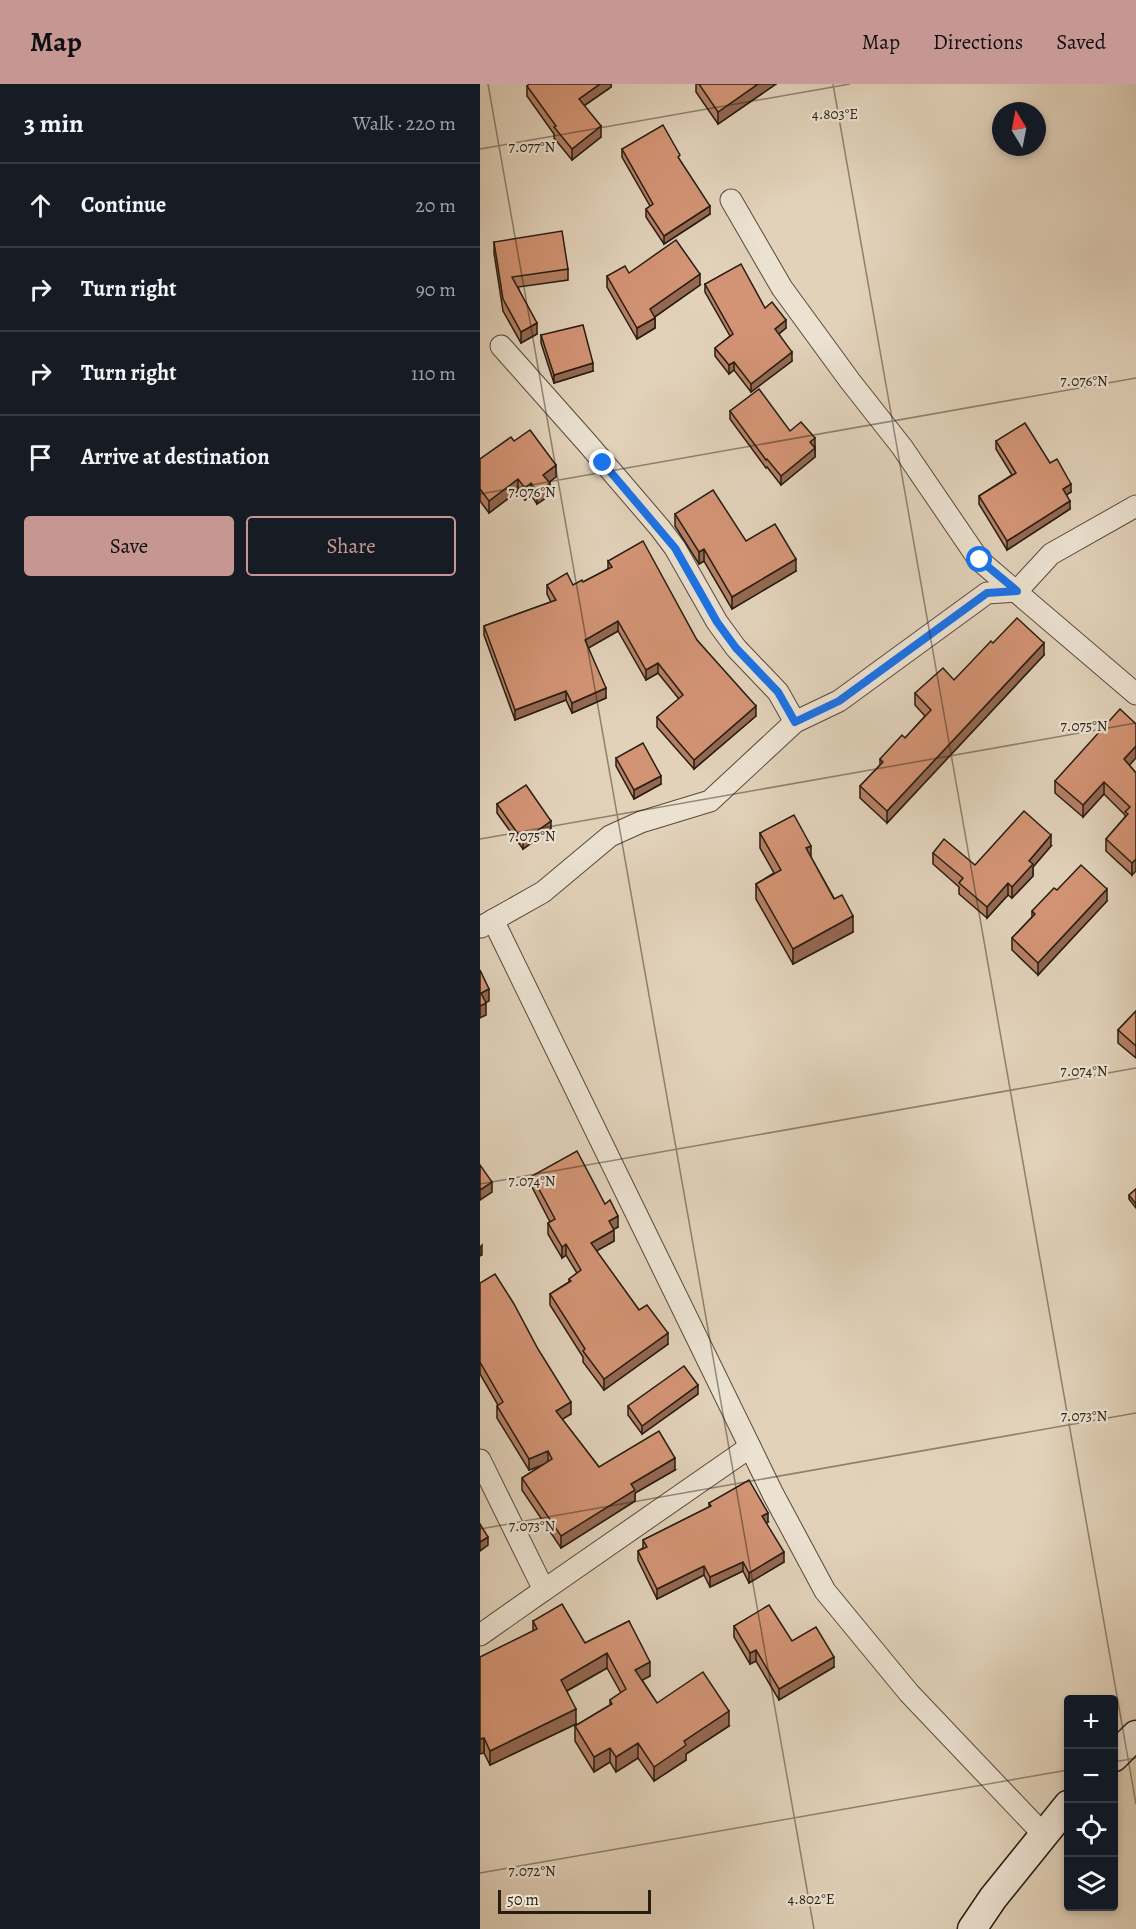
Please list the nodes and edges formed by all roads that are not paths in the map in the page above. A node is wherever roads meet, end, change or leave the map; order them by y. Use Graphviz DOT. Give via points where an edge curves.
graph roads {
  1 [pos="731,200"];
  2 [pos="501,346"];
  3 [pos="1136,506"];
  4 [pos="1017,591"];
  5 [pos="1136,694"];
  6 [pos="795,722"];
  7 [pos="486,923"];
  8 [pos="750,1447"];
  9 [pos="480,1460"];
  10 [pos="489,1500"];
  11 [pos="544,1590"];
  12 [pos="480,1635"];
  13 [pos="1136,1735"];
  14 [pos="1118,1751"];
  15 [pos="1064,1810"];
  16 [pos="1044,1835"];
  17 [pos="972,1929"];
  1 -- 4 [label="street" via="782,288 902,447 980,560"];
  2 -- 6 [label="street" via="665,534 717,622 778,692"];
  3 -- 4 [label="street" via="1051,554"];
  4 -- 5 [label="street"];
  4 -- 6 [label="street" via="987,593 839,701"];
  6 -- 7 [label="street" via="710,801 610,836 543,892"];
  7 -- 8 [label="street"];
  8 -- 11 [label="street"];
  8 -- 16 [label="street" via="825,1590 909,1693"];
  9 -- 10 [label="street"];
  10 -- 11 [label="street"];
  11 -- 12 [label="street"];
  13 -- 14 [label="main road"];
  15 -- 16 [label="main road"];
  16 -- 17 [label="main road"];
}
